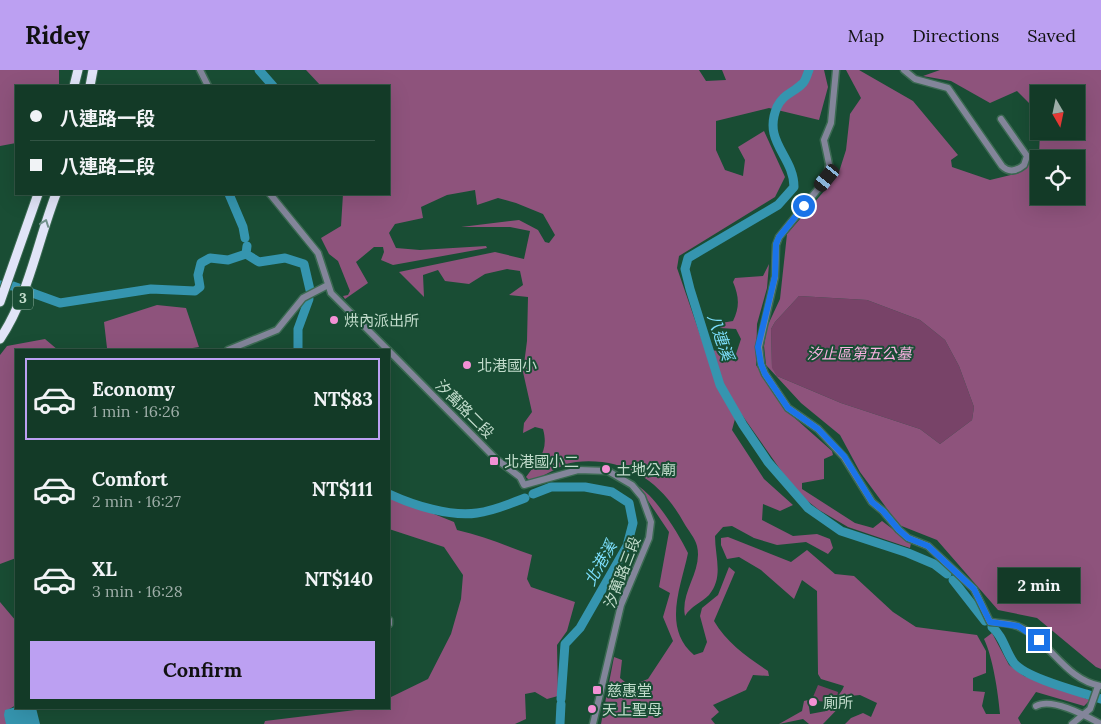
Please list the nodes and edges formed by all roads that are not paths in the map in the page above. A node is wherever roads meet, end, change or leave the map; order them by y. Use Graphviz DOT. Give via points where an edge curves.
graph roads {
  1 [pos="78,70"];
  2 [pos="93,70"];
  3 [pos="200,70"];
  4 [pos="836,70"];
  5 [pos="904,70"];
  6 [pos="74,85"];
  7 [pos="90,85"];
  8 [pos="208,85"];
  9 [pos="1001,119"];
  10 [pos="38,195"];
  11 [pos="56,195"];
  12 [pos="271,195"];
  13 [pos="328,285"];
  14 [pos="0,302"];
  15 [pos="0,339"];
  16 [pos="230,349"];
  17 [pos="387,349"];
  18 [pos="390,352"];
  19 [pos="524,485"];
  20 [pos="1100,686"];
  21 [pos="1036,706"];
  22 [pos="1083,714"];
  23 [pos="594,724"];
  24 [pos="1072,724"];
  25 [pos="1101,724"];
  1 -- 6 [label="highway"];
  2 -- 7 [label="highway"];
  3 -- 8 [label="street"];
  4 -- 20 [label="street" via="831,124 824,140 829,172 776,244 775,276 758,347 761,364 788,408 818,429 844,456 872,502 908,538 928,546 974,589 990,622 1018,626 1039,640 1067,669"];
  5 -- 9 [label="street" via="915,79 948,88 1002,166 1014,171 1024,165 1027,156"];
  10 -- 14 [label="highway, 3"];
  15 -- 11 [label="highway, 3, one-way" via="18,310"];
  12 -- 13 [label="street, 汐萬路二段" via="318,253"];
  13 -- 16 [label="street" via="303,298 277,330"];
  13 -- 17 [label="street, 汐萬路二段"];
  18 -- 19 [label="street, 汐萬路二段" via="496,458 520,477"];
  19 -- 23 [label="street, 汐萬路三段" via="578,470 608,471 632,485 642,497 651,522 650,538 621,604"];
  20 -- 22 [label="street" via="1090,709"];
  21 -- 22 [label="street" via="1041,703 1059,706"];
  22 -- 24 [label="street"];
  22 -- 25 [label="street"];
}
